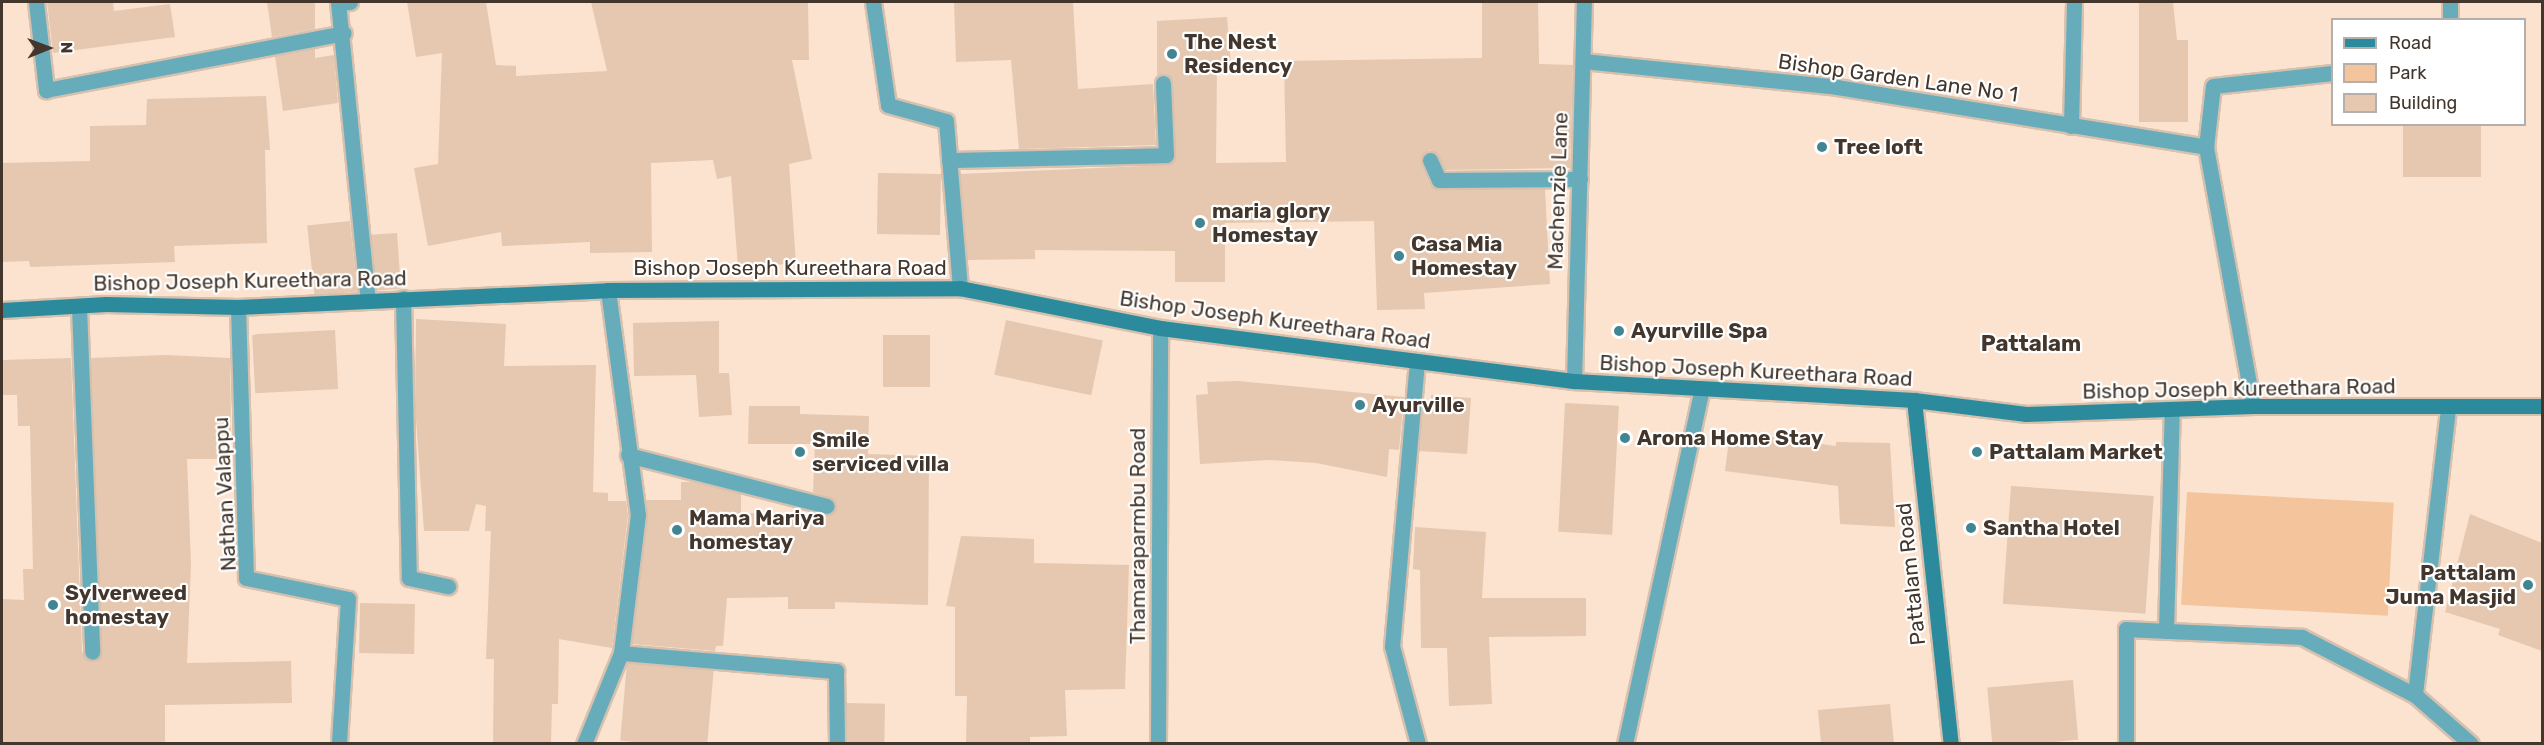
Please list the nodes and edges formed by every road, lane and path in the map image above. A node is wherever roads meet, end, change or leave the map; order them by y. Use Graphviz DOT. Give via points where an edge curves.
graph roads {
  1 [pos="36,2"];
  2 [pos="342,2"];
  3 [pos="873,2"];
  4 [pos="1584,2"];
  5 [pos="2074,2"];
  6 [pos="2450,2"];
  7 [pos="2450,18"];
  8 [pos="345,33"];
  9 [pos="1583,61"];
  10 [pos="2331,73"];
  11 [pos="1163,83"];
  12 [pos="2071,126"];
  13 [pos="2206,147"];
  14 [pos="949,160"];
  15 [pos="1430,160"];
  16 [pos="1580,178"];
  17 [pos="960,288"];
  18 [pos="608,290"];
  19 [pos="403,298"];
  20 [pos="368,300"];
  21 [pos="79,307"];
  22 [pos="238,307"];
  23 [pos="2,310"];
  24 [pos="1160,328"];
  25 [pos="1417,361"];
  26 [pos="1574,381"];
  27 [pos="1702,389"];
  28 [pos="1914,400"];
  29 [pos="2253,406"];
  30 [pos="2542,406"];
  31 [pos="2172,409"];
  32 [pos="2448,409"];
  33 [pos="628,455"];
  34 [pos="827,506"];
  35 [pos="448,586"];
  36 [pos="2166,631"];
  37 [pos="92,652"];
  38 [pos="621,653"];
  39 [pos="2415,695"];
  40 [pos="339,744"];
  41 [pos="584,744"];
  42 [pos="837,744"];
  43 [pos="1158,744"];
  44 [pos="1418,744"];
  45 [pos="1625,744"];
  46 [pos="1951,744"];
  47 [pos="2126,744"];
  48 [pos="2471,744"];
  1 -- 8 [label="street" via="46,90"];
  2 -- 8 [label="street"];
  3 -- 14 [label="street" via="888,105 946,121"];
  4 -- 9 [label="street, Machenzie Lane"];
  5 -- 12 [label="street"];
  6 -- 7 [label="street"];
  8 -- 20 [label="street"];
  9 -- 12 [label="street, Bishop Garden Lane No 1" via="1837,87"];
  9 -- 16 [label="street, Machenzie Lane"];
  10 -- 13 [label="street" via="2213,86"];
  11 -- 14 [label="street" via="1166,155"];
  12 -- 13 [label="street, Bishop Garden Lane No 1"];
  13 -- 29 [label="street"];
  14 -- 17 [label="street"];
  15 -- 16 [label="street" via="1439,180"];
  16 -- 26 [label="street, Machenzie Lane"];
  17 -- 18 [label="street, Bishop Joseph Kureethara Road"];
  17 -- 24 [label="street, Bishop Joseph Kureethara Road"];
  18 -- 19 [label="street, Bishop Joseph Kureethara Road"];
  18 -- 33 [label="street"];
  19 -- 20 [label="street, Bishop Joseph Kureethara Road"];
  19 -- 35 [label="street" via="409,578"];
  20 -- 22 [label="street, Bishop Joseph Kureethara Road"];
  21 -- 22 [label="street, Bishop Joseph Kureethara Road"];
  21 -- 23 [label="street, Bishop Joseph Kureethara Road"];
  21 -- 37 [label="street"];
  22 -- 40 [label="street, Nathan Valappu" via="246,578 348,599"];
  24 -- 25 [label="street, Bishop Joseph Kureethara Road"];
  24 -- 43 [label="street, Thamaraparmbu Road"];
  25 -- 26 [label="street, Bishop Joseph Kureethara Road"];
  25 -- 44 [label="street" via="1392,646"];
  26 -- 27 [label="street, Bishop Joseph Kureethara Road"];
  27 -- 28 [label="street, Bishop Joseph Kureethara Road"];
  27 -- 45 [label="street"];
  28 -- 31 [label="street, Bishop Joseph Kureethara Road" via="2026,414"];
  28 -- 46 [label="street, Pattalam Road"];
  29 -- 31 [label="street, Bishop Joseph Kureethara Road"];
  29 -- 32 [label="street, Bishop Joseph Kureethara Road"];
  30 -- 32 [label="street, Bishop Joseph Kureethara Road"];
  31 -- 36 [label="street"];
  32 -- 39 [label="street"];
  33 -- 34 [label="street"];
  33 -- 38 [label="street" via="638,515"];
  36 -- 39 [label="street" via="2302,637"];
  36 -- 47 [label="street" via="2126,629"];
  38 -- 41 [label="street"];
  38 -- 42 [label="street" via="836,671"];
  39 -- 48 [label="street"];
}
